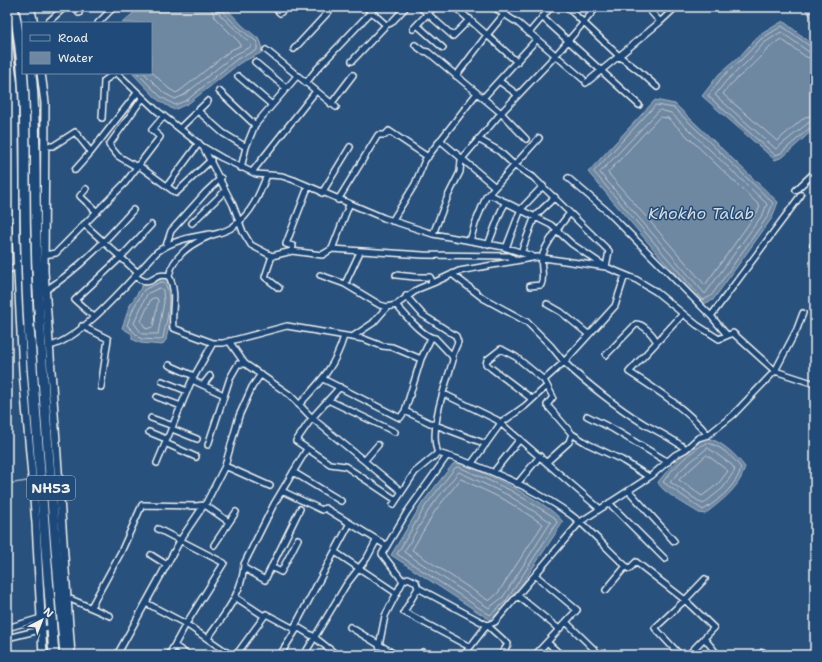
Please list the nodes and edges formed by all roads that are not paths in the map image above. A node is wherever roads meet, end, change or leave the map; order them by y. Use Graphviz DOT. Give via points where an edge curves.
graph roads {
  1 [pos="14,7"];
  2 [pos="22,7"];
  3 [pos="30,7"];
  4 [pos="65,7"];
  5 [pos="114,7"];
  6 [pos="274,7"];
  7 [pos="287,7"];
  8 [pos="333,7"];
  9 [pos="366,7"];
  10 [pos="406,7"];
  11 [pos="420,7"];
  12 [pos="434,7"];
  13 [pos="455,7"];
  14 [pos="493,7"];
  15 [pos="510,7"];
  16 [pos="551,7"];
  17 [pos="566,7"];
  18 [pos="597,7"];
  19 [pos="647,7"];
  20 [pos="676,7"];
  21 [pos="372,12"];
  22 [pos="428,14"];
  23 [pos="504,14"];
  24 [pos="542,17"];
  25 [pos="470,19"];
  26 [pos="7,20"];
  27 [pos="26,22"];
  28 [pos="34,22"];
  29 [pos="48,22"];
  30 [pos="99,22"];
  31 [pos="660,22"];
  32 [pos="584,23"];
  33 [pos="386,25"];
  34 [pos="22,26"];
  35 [pos="7,33"];
  36 [pos="529,33"];
  37 [pos="487,35"];
  38 [pos="537,39"];
  39 [pos="568,41"];
  40 [pos="415,45"];
  41 [pos="443,48"];
  42 [pos="294,49"];
  43 [pos="266,50"];
  44 [pos="556,55"];
  45 [pos="619,56"];
  46 [pos="352,61"];
  47 [pos="255,62"];
  48 [pos="517,62"];
  49 [pos="601,70"];
  50 [pos="31,74"];
  51 [pos="41,74"];
  52 [pos="114,74"];
  53 [pos="117,74"];
  54 [pos="353,74"];
  55 [pos="238,76"];
  56 [pos="297,76"];
  57 [pos="456,76"];
  58 [pos="499,80"];
  59 [pos="306,83"];
  60 [pos="657,87"];
  61 [pos="286,88"];
  62 [pos="219,91"];
  63 [pos="316,91"];
  64 [pos="137,93"];
  65 [pos="477,93"];
  66 [pos="518,96"];
  67 [pos="483,98"];
  68 [pos="142,99"];
  69 [pos="208,101"];
  70 [pos="331,104"];
  71 [pos="272,105"];
  72 [pos="639,105"];
  73 [pos="336,108"];
  74 [pos="198,111"];
  75 [pos="500,113"];
  76 [pos="164,116"];
  77 [pos="102,118"];
  78 [pos="7,121"];
  79 [pos="255,125"];
  80 [pos="15,126"];
  81 [pos="180,128"];
  82 [pos="539,138"];
  83 [pos="478,139"];
  84 [pos="526,139"];
  85 [pos="440,140"];
  86 [pos="201,145"];
  87 [pos="44,146"];
  88 [pos="246,147"];
  89 [pos="350,147"];
  90 [pos="91,152"];
  91 [pos="428,157"];
  92 [pos="211,160"];
  93 [pos="461,160"];
  94 [pos="514,165"];
  95 [pos="138,166"];
  96 [pos="241,168"];
  97 [pos="75,170"];
  98 [pos="252,172"];
  99 [pos="815,172"];
  100 [pos="267,175"];
  101 [pos="221,178"];
  102 [pos="568,178"];
  103 [pos="167,186"];
  104 [pos="494,186"];
  105 [pos="543,186"];
  106 [pos="308,187"];
  107 [pos="86,189"];
  108 [pos="796,190"];
  109 [pos="225,191"];
  110 [pos="322,193"];
  111 [pos="489,194"];
  112 [pos="802,195"];
  113 [pos="555,197"];
  114 [pos="338,200"];
  115 [pos="506,202"];
  116 [pos="350,205"];
  117 [pos="521,209"];
  118 [pos="133,210"];
  119 [pos="97,212"];
  120 [pos="570,213"];
  121 [pos="16,216"];
  122 [pos="535,216"];
  123 [pos="7,220"];
  124 [pos="392,221"];
  125 [pos="239,222"];
  126 [pos="192,223"];
  127 [pos="84,224"];
  128 [pos="151,225"];
  129 [pos="557,229"];
  130 [pos="221,233"];
  131 [pos="433,234"];
  132 [pos="103,242"];
  133 [pos="470,242"];
  134 [pos="488,245"];
  135 [pos="166,246"];
  136 [pos="506,248"];
  137 [pos="332,249"];
  138 [pos="292,251"];
  139 [pos="360,252"];
  140 [pos="521,253"];
  141 [pos="44,255"];
  142 [pos="272,256"];
  143 [pos="540,257"];
  144 [pos="120,258"];
  145 [pos="516,260"];
  146 [pos="18,265"];
  147 [pos="606,267"];
  148 [pos="7,271"];
  149 [pos="136,274"];
  150 [pos="452,274"];
  151 [pos="320,275"];
  152 [pos="396,275"];
  153 [pos="625,275"];
  154 [pos="169,276"];
  155 [pos="433,283"];
  156 [pos="345,284"];
  157 [pos="530,286"];
  158 [pos="279,288"];
  159 [pos="46,290"];
  160 [pos="406,296"];
  161 [pos="547,304"];
  162 [pos="396,305"];
  163 [pos="387,307"];
  164 [pos="803,313"];
  165 [pos="683,314"];
  166 [pos="711,316"];
  167 [pos="94,318"];
  168 [pos="82,326"];
  169 [pos="588,334"];
  170 [pos="726,335"];
  171 [pos="44,336"];
  172 [pos="344,336"];
  173 [pos="352,337"];
  174 [pos="431,338"];
  175 [pos="229,341"];
  176 [pos="657,342"];
  177 [pos="213,343"];
  178 [pos="50,346"];
  179 [pos="26,352"];
  180 [pos="606,355"];
  181 [pos="452,356"];
  182 [pos="421,359"];
  183 [pos="564,362"];
  184 [pos="244,363"];
  185 [pos="169,365"];
  186 [pos="775,371"];
  187 [pos="261,374"];
  188 [pos="210,376"];
  189 [pos="193,378"];
  190 [pos="323,379"];
  191 [pos="544,380"];
  192 [pos="162,381"];
  193 [pos="815,384"];
  194 [pos="203,385"];
  195 [pos="547,386"];
  196 [pos="101,387"];
  197 [pos="340,387"];
  198 [pos="187,391"];
  199 [pos="444,394"];
  200 [pos="224,395"];
  201 [pos="157,397"];
  202 [pos="532,399"];
  203 [pos="328,400"];
  204 [pos="299,405"];
  205 [pos="181,406"];
  206 [pos="405,411"];
  207 [pos="587,416"];
  208 [pos="150,418"];
  209 [pos="312,418"];
  210 [pos="501,423"];
  211 [pos="435,426"];
  212 [pos="172,427"];
  213 [pos="149,432"];
  214 [pos="395,432"];
  215 [pos="572,434"];
  216 [pos="708,435"];
  217 [pos="197,439"];
  218 [pos="520,439"];
  219 [pos="166,441"];
  220 [pos="208,444"];
  221 [pos="486,444"];
  222 [pos="378,445"];
  223 [pos="307,449"];
  224 [pos="686,449"];
  225 [pos="438,453"];
  226 [pos="447,456"];
  227 [pos="540,456"];
  228 [pos="196,457"];
  229 [pos="366,460"];
  230 [pos="547,462"];
  231 [pos="668,462"];
  232 [pos="157,463"];
  233 [pos="472,463"];
  234 [pos="225,466"];
  235 [pos="496,469"];
  236 [pos="293,472"];
  237 [pos="649,477"];
  238 [pos="517,484"];
  239 [pos="270,486"];
  240 [pos="282,491"];
  241 [pos="401,491"];
  242 [pos="629,491"];
  243 [pos="341,501"];
  244 [pos="609,503"];
  245 [pos="204,505"];
  246 [pos="300,509"];
  247 [pos="600,509"];
  248 [pos="236,512"];
  249 [pos="229,522"];
  250 [pos="580,522"];
  251 [pos="350,523"];
  252 [pos="158,529"];
  253 [pos="181,539"];
  254 [pos="298,539"];
  255 [pos="376,541"];
  256 [pos="674,542"];
  257 [pos="214,545"];
  258 [pos="387,546"];
  259 [pos="335,552"];
  260 [pos="150,556"];
  261 [pos="665,559"];
  262 [pos="167,565"];
  263 [pos="626,566"];
  264 [pos="271,567"];
  265 [pos="244,568"];
  266 [pos="359,568"];
  267 [pos="535,575"];
  268 [pos="704,579"];
  269 [pos="403,581"];
  270 [pos="418,588"];
  271 [pos="606,590"];
  272 [pos="396,593"];
  273 [pos="518,596"];
  274 [pos="235,597"];
  275 [pos="68,598"];
  276 [pos="685,600"];
  277 [pos="146,603"];
  278 [pos="91,607"];
  279 [pos="51,615"];
  280 [pos="110,616"];
  281 [pos="264,616"];
  282 [pos="41,618"];
  283 [pos="566,622"];
  284 [pos="186,624"];
  285 [pos="487,625"];
  286 [pos="52,627"];
  287 [pos="350,627"];
  288 [pos="7,628"];
  289 [pos="42,629"];
  290 [pos="295,629"];
  291 [pos="559,630"];
  292 [pos="314,637"];
  293 [pos="7,638"];
  294 [pos="208,638"];
  295 [pos="704,638"];
  296 [pos="548,643"];
  297 [pos="176,646"];
  298 [pos="380,646"];
  299 [pos="470,646"];
  300 [pos="423,652"];
  301 [pos="597,654"];
  302 [pos="43,655"];
  303 [pos="54,655"];
  304 [pos="65,655"];
  305 [pos="72,655"];
  306 [pos="117,655"];
  307 [pos="169,655"];
  308 [pos="188,655"];
  309 [pos="230,655"];
  310 [pos="236,655"];
  311 [pos="280,655"];
  312 [pos="304,655"];
  313 [pos="337,655"];
  314 [pos="396,655"];
  315 [pos="428,655"];
  316 [pos="464,655"];
  317 [pos="501,655"];
  318 [pos="535,655"];
  319 [pos="561,655"];
  320 [pos="680,655"];
  321 [pos="688,655"];
  322 [pos="718,655"];
  323 [pos="759,655"];
  324 [pos="766,655"];
  1 -- 179 [label="highway, NH53, bridge" via="26,138 25,242 29,327"];
  2 -- 27 [label="highway"];
  3 -- 28 [label="street"];
  4 -- 29 [label="street"];
  5 -- 30 [label="street"];
  6 -- 7 [label="street" via="280,13"];
  8 -- 42 [label="street"];
  9 -- 21 [label="street"];
  10 -- 33 [label="street"];
  11 -- 22 [label="street"];
  12 -- 22 [label="street"];
  13 -- 25 [label="street"];
  14 -- 23 [label="street"];
  15 -- 23 [label="street"];
  16 -- 24 [label="street"];
  17 -- 32 [label="street"];
  18 -- 32 [label="street"];
  19 -- 31 [label="street"];
  20 -- 31 [label="street"];
  21 -- 33 [label="street"];
  21 -- 59 [label="street"];
  22 -- 25 [label="street" via="453,36"];
  22 -- 41 [label="street" via="415,27"];
  23 -- 36 [label="street"];
  23 -- 37 [label="street"];
  24 -- 36 [label="street"];
  24 -- 39 [label="street"];
  25 -- 37 [label="street"];
  26 -- 34 [label="street"];
  31 -- 45 [label="street"];
  32 -- 39 [label="street"];
  32 -- 45 [label="street"];
  33 -- 46 [label="street"];
  35 -- 80 [label="street" via="14,87"];
  36 -- 38 [label="street"];
  37 -- 48 [label="street"];
  37 -- 57 [label="street"];
  38 -- 44 [label="street"];
  38 -- 48 [label="street"];
  39 -- 44 [label="street"];
  39 -- 49 [label="street"];
  40 -- 57 [label="street" via="428,52"];
  43 -- 56 [label="street"];
  44 -- 49 [label="street" via="585,81"];
  44 -- 66 [label="street"];
  45 -- 49 [label="street"];
  45 -- 60 [label="street"];
  47 -- 61 [label="street"];
  48 -- 58 [label="street"];
  49 -- 72 [label="street"];
  50 -- 171 [label="highway, NH53" via="36,127 35,209 39,320"];
  51 -- 87 [label="street" via="45,103"];
  52 -- 77 [label="street" via="104,81"];
  53 -- 64 [label="street"];
  54 -- 70 [label="street"];
  55 -- 71 [label="street"];
  56 -- 59 [label="street"];
  56 -- 61 [label="street"];
  57 -- 65 [label="street"];
  58 -- 66 [label="street"];
  58 -- 67 [label="street"];
  59 -- 63 [label="street"];
  61 -- 71 [label="street"];
  62 -- 79 [label="street"];
  63 -- 70 [label="street"];
  63 -- 98 [label="street"];
  64 -- 68 [label="street"];
  64 -- 90 [label="street"];
  65 -- 67 [label="street"];
  65 -- 85 [label="street"];
  66 -- 75 [label="street"];
  67 -- 75 [label="street"];
  68 -- 76 [label="street"];
  68 -- 95 [label="street" via="109,144 118,156"];
  69 -- 74 [label="street"];
  70 -- 73 [label="street"];
  71 -- 79 [label="street"];
  74 -- 81 [label="street"];
  74 -- 88 [label="street"];
  75 -- 83 [label="street"];
  75 -- 84 [label="street"];
  76 -- 81 [label="street"];
  76 -- 95 [label="street" via="152,130 160,137"];
  78 -- 80 [label="street"];
  79 -- 88 [label="street"];
  80 -- 121 [label="street"];
  81 -- 86 [label="street"];
  82 -- 94 [label="street"];
  83 -- 93 [label="street"];
  83 -- 94 [label="street" via="499,151"];
  85 -- 91 [label="street"];
  85 -- 93 [label="street"];
  86 -- 92 [label="street"];
  86 -- 96 [label="street"];
  86 -- 103 [label="street"];
  87 -- 90 [label="street" via="53,146 75,132"];
  87 -- 141 [label="street"];
  88 -- 96 [label="street"];
  89 -- 110 [label="street"];
  90 -- 97 [label="street"];
  91 -- 114 [label="street" via="390,131 385,135 378,135"];
  91 -- 124 [label="street"];
  92 -- 101 [label="street"];
  92 -- 103 [label="street" via="176,193"];
  93 -- 104 [label="street"];
  93 -- 131 [label="street" via="460,172"];
  94 -- 104 [label="street"];
  94 -- 105 [label="street"];
  95 -- 103 [label="street"];
  95 -- 119 [label="street"];
  96 -- 98 [label="street"];
  98 -- 100 [label="street"];
  99 -- 108 [label="street"];
  100 -- 106 [label="street" via="282,176"];
  100 -- 125 [label="street" via="258,199"];
  101 -- 109 [label="street"];
  101 -- 135 [label="street" via="171,231"];
  102 -- 166 [label="street" via="608,212"];
  104 -- 111 [label="street"];
  105 -- 113 [label="street"];
  105 -- 117 [label="street"];
  106 -- 110 [label="street"];
  106 -- 138 [label="street" via="286,244 293,246"];
  107 -- 119 [label="street" via="80,196"];
  109 -- 125 [label="street"];
  109 -- 126 [label="street"];
  110 -- 114 [label="street"];
  111 -- 115 [label="street"];
  111 -- 133 [label="street" via="477,218"];
  112 -- 166 [label="street"];
  113 -- 120 [label="street"];
  113 -- 122 [label="street"];
  114 -- 116 [label="street"];
  115 -- 117 [label="street"];
  115 -- 134 [label="street"];
  116 -- 124 [label="street"];
  116 -- 137 [label="street"];
  117 -- 122 [label="street"];
  117 -- 136 [label="street"];
  118 -- 132 [label="street"];
  119 -- 127 [label="street"];
  120 -- 129 [label="street"];
  120 -- 147 [label="street" via="609,251"];
  121 -- 123 [label="street"];
  121 -- 146 [label="street"];
  122 -- 129 [label="street"];
  122 -- 140 [label="street"];
  124 -- 131 [label="street"];
  125 -- 130 [label="street"];
  125 -- 142 [label="street" via="251,245"];
  127 -- 132 [label="street"];
  127 -- 141 [label="street" via="56,253"];
  128 -- 144 [label="street"];
  129 -- 143 [label="street"];
  129 -- 147 [label="street" via="572,244"];
  130 -- 135 [label="street" via="186,239"];
  130 -- 154 [label="street" via="186,249 176,260"];
  131 -- 133 [label="street"];
  132 -- 144 [label="street"];
  132 -- 159 [label="street" via="60,281"];
  133 -- 134 [label="street"];
  134 -- 136 [label="street"];
  135 -- 149 [label="street"];
  136 -- 140 [label="street"];
  137 -- 138 [label="street" via="322,255"];
  137 -- 139 [label="street"];
  138 -- 142 [label="street"];
  139 -- 145 [label="street" via="509,256"];
  139 -- 156 [label="street"];
  140 -- 143 [label="street"];
  141 -- 159 [label="street"];
  142 -- 158 [label="street" via="265,277"];
  143 -- 145 [label="street"];
  143 -- 147 [label="street"];
  143 -- 157 [label="street" via="543,282 539,286"];
  144 -- 149 [label="street"];
  144 -- 167 [label="street" via="75,300"];
  145 -- 150 [label="street"];
  146 -- 148 [label="street"];
  146 -- 179 [label="street"];
  147 -- 153 [label="street"];
  149 -- 154 [label="street" via="143,282 163,274"];
  149 -- 167 [label="street"];
  150 -- 155 [label="street"];
  150 -- 183 [label="street" via="483,298 527,322"];
  151 -- 156 [label="street"];
  152 -- 155 [label="street" via="415,278 430,276"];
  153 -- 165 [label="street" via="655,291"];
  153 -- 169 [label="street" via="614,306"];
  154 -- 177 [label="street" via="175,292 173,328"];
  155 -- 160 [label="street"];
  156 -- 163 [label="street"];
  159 -- 171 [label="street"];
  160 -- 162 [label="street"];
  160 -- 181 [label="street" via="423,315 456,336 458,342"];
  161 -- 169 [label="street"];
  162 -- 163 [label="street"];
  162 -- 174 [label="street" via="414,325"];
  163 -- 173 [label="street" via="373,323"];
  164 -- 186 [label="street"];
  165 -- 170 [label="street" via="720,339"];
  165 -- 176 [label="street"];
  166 -- 170 [label="street"];
  167 -- 168 [label="street"];
  168 -- 178 [label="street" via="57,345"];
  168 -- 196 [label="street" via="108,339"];
  169 -- 183 [label="street"];
  170 -- 186 [label="street" via="733,333"];
  171 -- 178 [label="street"];
  171 -- 304 [label="highway, NH53"];
  172 -- 173 [label="street"];
  172 -- 175 [label="street" via="287,326"];
  172 -- 190 [label="street" via="340,349"];
  173 -- 182 [label="street" via="392,347"];
  174 -- 181 [label="street" via="435,338"];
  174 -- 182 [label="street"];
  175 -- 177 [label="street"];
  175 -- 184 [label="street"];
  176 -- 180 [label="street" via="642,326 636,324"];
  176 -- 216 [label="street" via="629,372 672,401"];
  177 -- 189 [label="street"];
  178 -- 275 [label="street"];
  179 -- 279 [label="highway, NH53"];
  179 -- 282 [label="street"];
  181 -- 199 [label="street"];
  182 -- 206 [label="street"];
  183 -- 191 [label="street"];
  183 -- 224 [label="street" via="582,380"];
  184 -- 187 [label="street"];
  184 -- 200 [label="street" via="238,364"];
  185 -- 189 [label="street"];
  186 -- 193 [label="street"];
  186 -- 216 [label="street" via="733,415"];
  187 -- 204 [label="street" via="290,395"];
  187 -- 234 [label="street" via="239,416"];
  188 -- 194 [label="street"];
  189 -- 194 [label="street"];
  189 -- 198 [label="street"];
  190 -- 197 [label="street"];
  190 -- 204 [label="street"];
  191 -- 195 [label="street"];
  191 -- 202 [label="street" via="516,357 501,349 487,360 486,364"];
  192 -- 198 [label="street"];
  194 -- 200 [label="street"];
  195 -- 202 [label="street"];
  195 -- 215 [label="street" via="553,397 547,405"];
  197 -- 203 [label="street"];
  197 -- 206 [label="street" via="400,418"];
  198 -- 205 [label="street"];
  199 -- 210 [label="street"];
  199 -- 211 [label="street"];
  200 -- 220 [label="street"];
  201 -- 205 [label="street"];
  202 -- 210 [label="street"];
  203 -- 209 [label="street"];
  203 -- 214 [label="street"];
  204 -- 209 [label="street"];
  205 -- 212 [label="street"];
  206 -- 211 [label="street"];
  207 -- 231 [label="street"];
  208 -- 212 [label="street"];
  209 -- 223 [label="street" via="296,441"];
  209 -- 229 [label="street"];
  210 -- 218 [label="street"];
  210 -- 221 [label="street"];
  211 -- 221 [label="street"];
  211 -- 225 [label="street" via="435,446"];
  212 -- 217 [label="street"];
  212 -- 219 [label="street"];
  213 -- 219 [label="street"];
  215 -- 230 [label="street" via="569,442"];
  215 -- 237 [label="street"];
  216 -- 224 [label="street" via="698,438"];
  218 -- 227 [label="street"];
  218 -- 235 [label="street"];
  219 -- 228 [label="street"];
  219 -- 232 [label="street"];
  221 -- 233 [label="street"];
  222 -- 229 [label="street"];
  223 -- 236 [label="street"];
  223 -- 241 [label="street" via="330,464 345,466 394,503"];
  224 -- 231 [label="street"];
  225 -- 226 [label="street"];
  225 -- 241 [label="street" via="415,472"];
  226 -- 233 [label="street"];
  226 -- 258 [label="street" via="407,512"];
  227 -- 230 [label="street"];
  227 -- 238 [label="street"];
  229 -- 241 [label="street"];
  230 -- 247 [label="street"];
  231 -- 237 [label="street"];
  233 -- 238 [label="street"];
  234 -- 239 [label="street"];
  234 -- 245 [label="street"];
  236 -- 240 [label="street"];
  236 -- 243 [label="street"];
  237 -- 242 [label="street"];
  238 -- 250 [label="street" via="542,496"];
  240 -- 251 [label="street" via="322,510 325,508"];
  240 -- 265 [label="street" via="257,537"];
  242 -- 244 [label="street"];
  242 -- 256 [label="street"];
  244 -- 247 [label="street"];
  244 -- 261 [label="street"];
  245 -- 249 [label="street"];
  245 -- 253 [label="street"];
  245 -- 278 [label="street" via="142,505 121,552"];
  246 -- 264 [label="street"];
  247 -- 250 [label="street"];
  248 -- 249 [label="street"];
  249 -- 257 [label="street"];
  250 -- 263 [label="street"];
  250 -- 267 [label="street"];
  251 -- 255 [label="street"];
  251 -- 259 [label="street"];
  252 -- 253 [label="street"];
  253 -- 262 [label="street"];
  253 -- 284 [label="street" via="224,563"];
  254 -- 264 [label="street" via="281,572"];
  255 -- 258 [label="street"];
  255 -- 266 [label="street"];
  258 -- 269 [label="street" via="382,554"];
  259 -- 266 [label="street"];
  259 -- 290 [label="street"];
  260 -- 262 [label="street"];
  262 -- 277 [label="street"];
  263 -- 271 [label="street"];
  263 -- 276 [label="street" via="629,569 636,562"];
  264 -- 265 [label="street" via="265,580"];
  265 -- 274 [label="street"];
  266 -- 272 [label="street"];
  266 -- 292 [label="street"];
  267 -- 273 [label="street"];
  267 -- 283 [label="street" via="577,610"];
  268 -- 276 [label="street"];
  269 -- 270 [label="street" via="408,578 416,582"];
  269 -- 272 [label="street"];
  270 -- 285 [label="street"];
  270 -- 299 [label="street" via="404,612"];
  272 -- 298 [label="street" via="385,616"];
  273 -- 285 [label="street" via="495,622"];
  273 -- 291 [label="street"];
  274 -- 281 [label="street"];
  274 -- 294 [label="street"];
  275 -- 278 [label="street"];
  275 -- 305 [label="street"];
  276 -- 295 [label="street" via="714,628"];
  276 -- 320 [label="street" via="655,628"];
  277 -- 284 [label="street"];
  277 -- 306 [label="street"];
  278 -- 280 [label="street"];
  279 -- 282 [label="street"];
  279 -- 286 [label="highway, NH53"];
  281 -- 290 [label="street" via="266,614"];
  281 -- 310 [label="street"];
  282 -- 288 [label="street"];
  282 -- 289 [label="street"];
  283 -- 291 [label="street"];
  283 -- 301 [label="street"];
  284 -- 294 [label="street"];
  284 -- 297 [label="street"];
  285 -- 299 [label="street"];
  285 -- 317 [label="street" via="508,644"];
  286 -- 289 [label="street"];
  286 -- 303 [label="highway, NH53"];
  287 -- 298 [label="street"];
  289 -- 293 [label="street"];
  289 -- 302 [label="street"];
  290 -- 292 [label="street" via="299,628"];
  290 -- 311 [label="street"];
  291 -- 296 [label="street"];
  292 -- 312 [label="street"];
  292 -- 313 [label="street"];
  294 -- 309 [label="street"];
  295 -- 321 [label="street"];
  295 -- 322 [label="street"];
  296 -- 318 [label="street"];
  296 -- 319 [label="street"];
  297 -- 307 [label="street"];
  297 -- 308 [label="street"];
  298 -- 314 [label="street"];
  299 -- 316 [label="street"];
  300 -- 315 [label="street"];
  323 -- 324 [label="street" via="763,652"];
}
